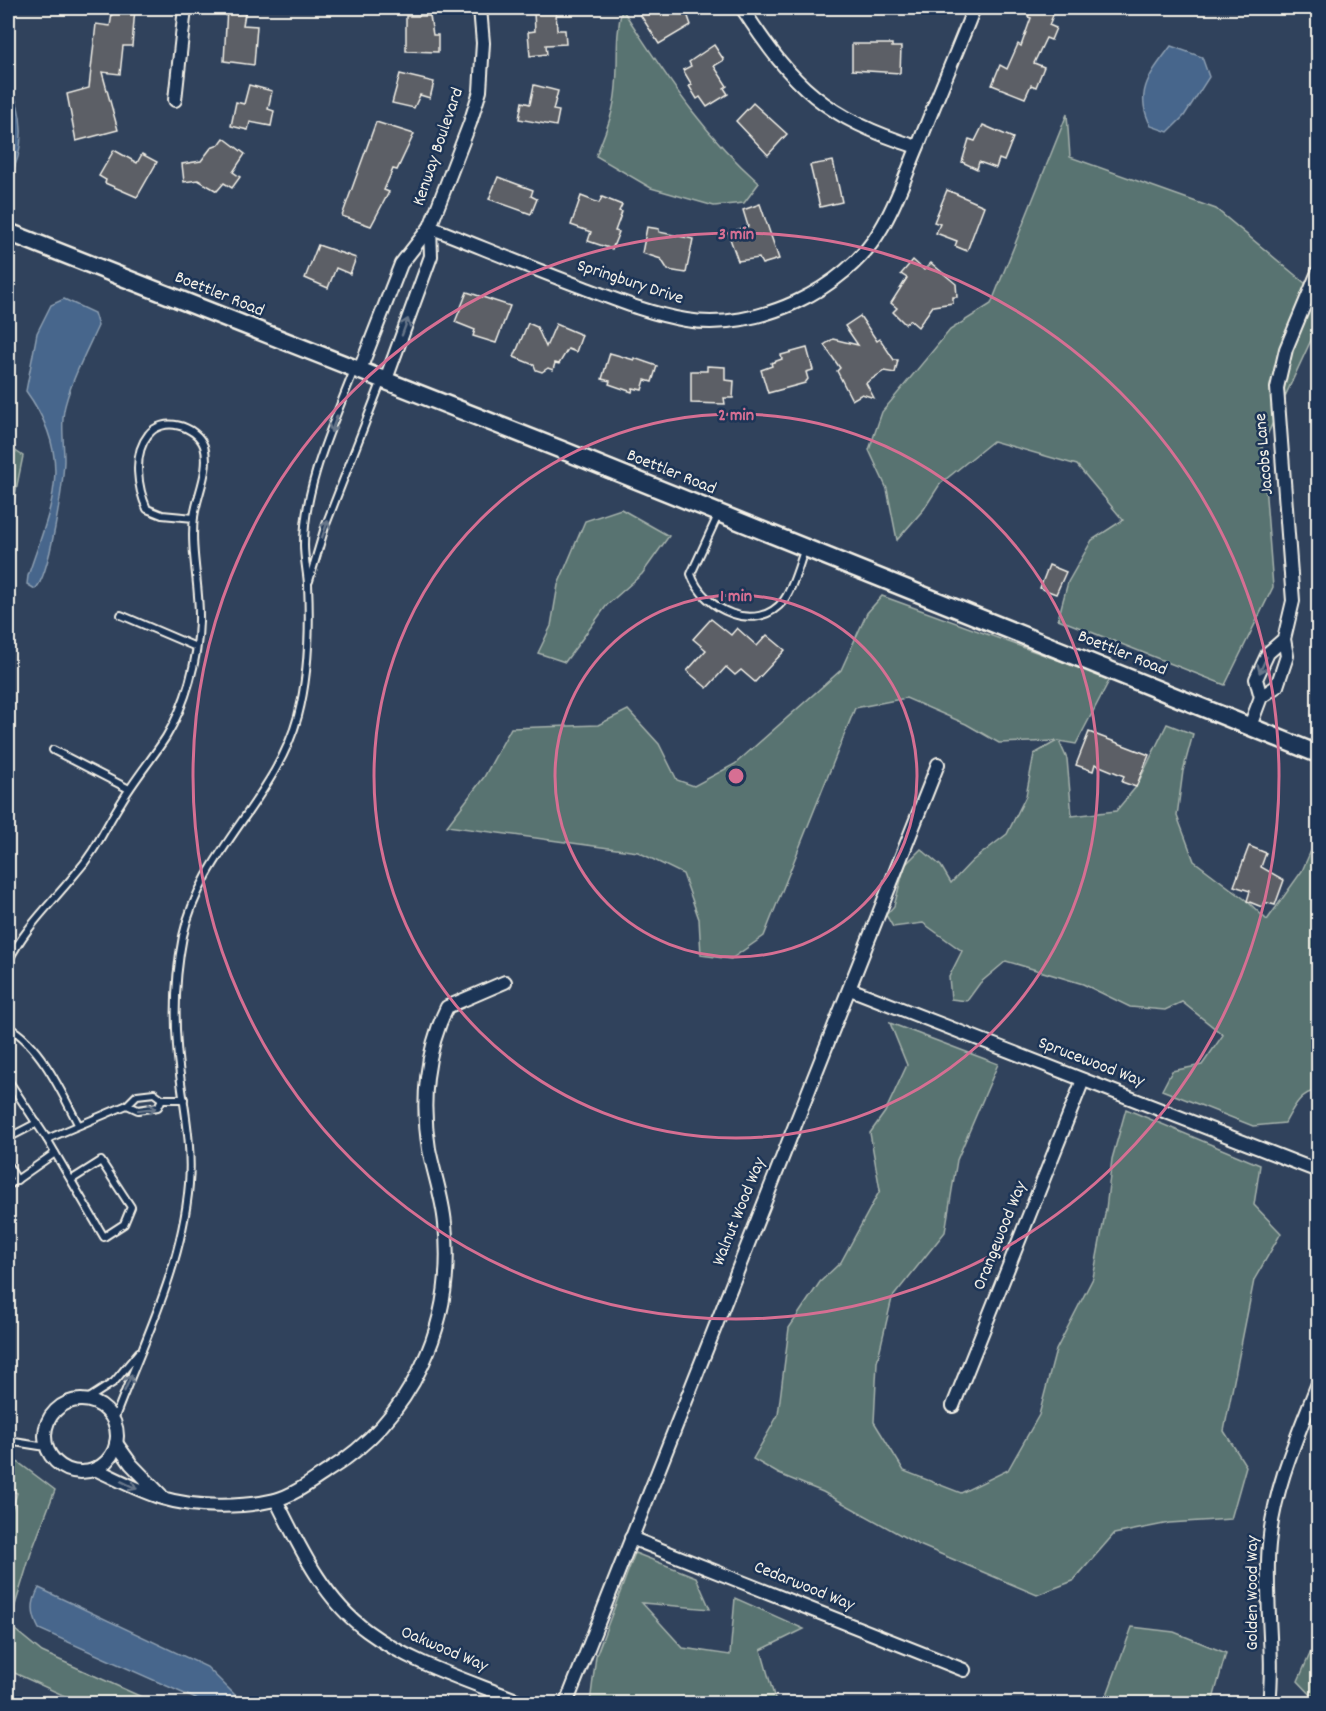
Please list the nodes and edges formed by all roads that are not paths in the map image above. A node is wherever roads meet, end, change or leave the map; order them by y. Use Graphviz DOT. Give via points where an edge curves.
graph roads {
  1 [pos="185,8"];
  2 [pos="480,8"];
  3 [pos="742,8"];
  4 [pos="974,8"];
  5 [pos="175,100"];
  6 [pos="917,147"];
  7 [pos="430,228"];
  8 [pos="8,232"];
  9 [pos="1318,272"];
  10 [pos="357,370"];
  11 [pos="384,381"];
  12 [pos="719,513"];
  13 [pos="194,518"];
  14 [pos="805,547"];
  15 [pos="308,585"];
  16 [pos="121,615"];
  17 [pos="1284,639"];
  18 [pos="196,647"];
  19 [pos="1262,697"];
  20 [pos="1250,726"];
  21 [pos="53,750"];
  22 [pos="1318,754"];
  23 [pos="938,764"];
  24 [pos="129,789"];
  25 [pos="8,962"];
  26 [pos="505,982"];
  27 [pos="850,989"];
  28 [pos="8,1027"];
  29 [pos="8,1080"];
  30 [pos="1083,1080"];
  31 [pos="162,1098"];
  32 [pos="184,1099"];
  33 [pos="127,1105"];
  34 [pos="37,1123"];
  35 [pos="78,1124"];
  36 [pos="8,1138"];
  37 [pos="47,1139"];
  38 [pos="56,1153"];
  39 [pos="8,1165"];
  40 [pos="1318,1171"];
  41 [pos="17,1179"];
  42 [pos="72,1179"];
  43 [pos="8,1186"];
  44 [pos="144,1347"];
  45 [pos="1318,1383"];
  46 [pos="86,1400"];
  47 [pos="953,1406"];
  48 [pos="114,1420"];
  49 [pos="8,1441"];
  50 [pos="116,1443"];
  51 [pos="46,1447"];
  52 [pos="95,1469"];
  53 [pos="164,1498"];
  54 [pos="276,1500"];
  55 [pos="632,1538"];
  56 [pos="964,1670"];
  57 [pos="1271,1703"];
  58 [pos="526,1704"];
  59 [pos="566,1704"];
  1 -- 5 [label="street"];
  2 -- 7 [label="street, Kenway Boulevard" via="480,91"];
  3 -- 6 [label="street" via="768,48 806,91 841,116"];
  4 -- 6 [label="street, Springbury Drive"];
  6 -- 7 [label="street, Springbury Drive" via="897,200 856,260 826,287 769,313 688,321 631,306"];
  7 -- 10 [label="street, Kenway Boulevard" via="401,264"];
  11 -- 7 [label="street, Kenway Boulevard, one-way" via="431,256"];
  8 -- 10 [label="street, Boettler Road"];
  9 -- 17 [label="street, Jacobs Lane" via="1286,349 1278,388 1293,601"];
  10 -- 11 [label="street, Boettler Road"];
  10 -- 15 [label="lane, one-way" via="315,480 304,543"];
  11 -- 12 [label="street, Boettler Road"];
  15 -- 11 [label="lane, one-way" via="325,527"];
  12 -- 14 [label="street, Boettler Road"];
  12 -- 14 [label="lane" via="691,574 695,586 731,614 752,618 769,614 785,599"];
  13 -- 13 [label="lane" via="206,461 203,445 193,431 179,425 164,426 148,434 141,450 140,494 147,509 162,515"];
  13 -- 18 [label="lane" via="199,621"];
  14 -- 20 [label="street, Boettler Road"];
  15 -- 32 [label="lane" via="306,669 298,717 262,793 201,884 184,933 175,986"];
  16 -- 18 [label="lane"];
  17 -- 19 [label="street, Jacobs Lane" via="1287,656 1277,686"];
  17 -- 19 [label="street, Jacobs Lane, one-way" via="1268,653 1256,679"];
  18 -- 24 [label="lane" via="181,709 166,738"];
  19 -- 20 [label="street, Jacobs Lane"];
  20 -- 22 [label="street, Boettler Road"];
  21 -- 24 [label="lane"];
  23 -- 27 [label="street, Walnut Wood Way"];
  24 -- 25 [label="lane" via="93,853 34,920"];
  26 -- 54 [label="street" via="447,1007 437,1028 425,1110 445,1223 447,1266 443,1301 430,1347 413,1386 356,1454"];
  27 -- 30 [label="street, Sprucewood Way"];
  27 -- 55 [label="street, Walnut Wood Way"];
  28 -- 35 [label="lane" via="38,1055"];
  29 -- 34 [label="lane"];
  30 -- 40 [label="street, Sprucewood Way"];
  30 -- 47 [label="street, Orangewood Way"];
  31 -- 32 [label="lane"];
  31 -- 33 [label="lane" via="154,1093 136,1095"];
  33 -- 31 [label="lane, one-way" via="138,1110 158,1107"];
  32 -- 44 [label="lane" via="189,1130 189,1182 182,1231 169,1281"];
  33 -- 35 [label="lane"];
  34 -- 36 [label="lane"];
  34 -- 37 [label="lane"];
  35 -- 37 [label="lane"];
  37 -- 38 [label="lane"];
  38 -- 41 [label="lane"];
  38 -- 42 [label="lane"];
  39 -- 41 [label="lane"];
  41 -- 43 [label="lane"];
  42 -- 42 [label="lane" via="104,1237 124,1224 131,1207 101,1161"];
  44 -- 46 [label="lane" via="114,1382"];
  48 -- 44 [label="lane, one-way"];
  45 -- 57 [label="street, Golden Wood Way" via="1281,1482 1274,1512 1268,1576"];
  46 -- 48 [label="street" via="107,1411"];
  46 -- 51 [label="street" via="68,1402 53,1412 47,1423"];
  48 -- 50 [label="street"];
  49 -- 51 [label="lane"];
  50 -- 52 [label="street" via="105,1463"];
  50 -- 53 [label="street"];
  51 -- 52 [label="street" via="61,1466 72,1471"];
  52 -- 53 [label="street, one-way"];
  53 -- 54 [label="street" via="219,1505"];
  54 -- 58 [label="street, Oakwood Way" via="305,1557 336,1601 365,1630 397,1651"];
  55 -- 56 [label="street, Cedarwood Way"];
  55 -- 59 [label="street, Walnut Wood Way"];
}
